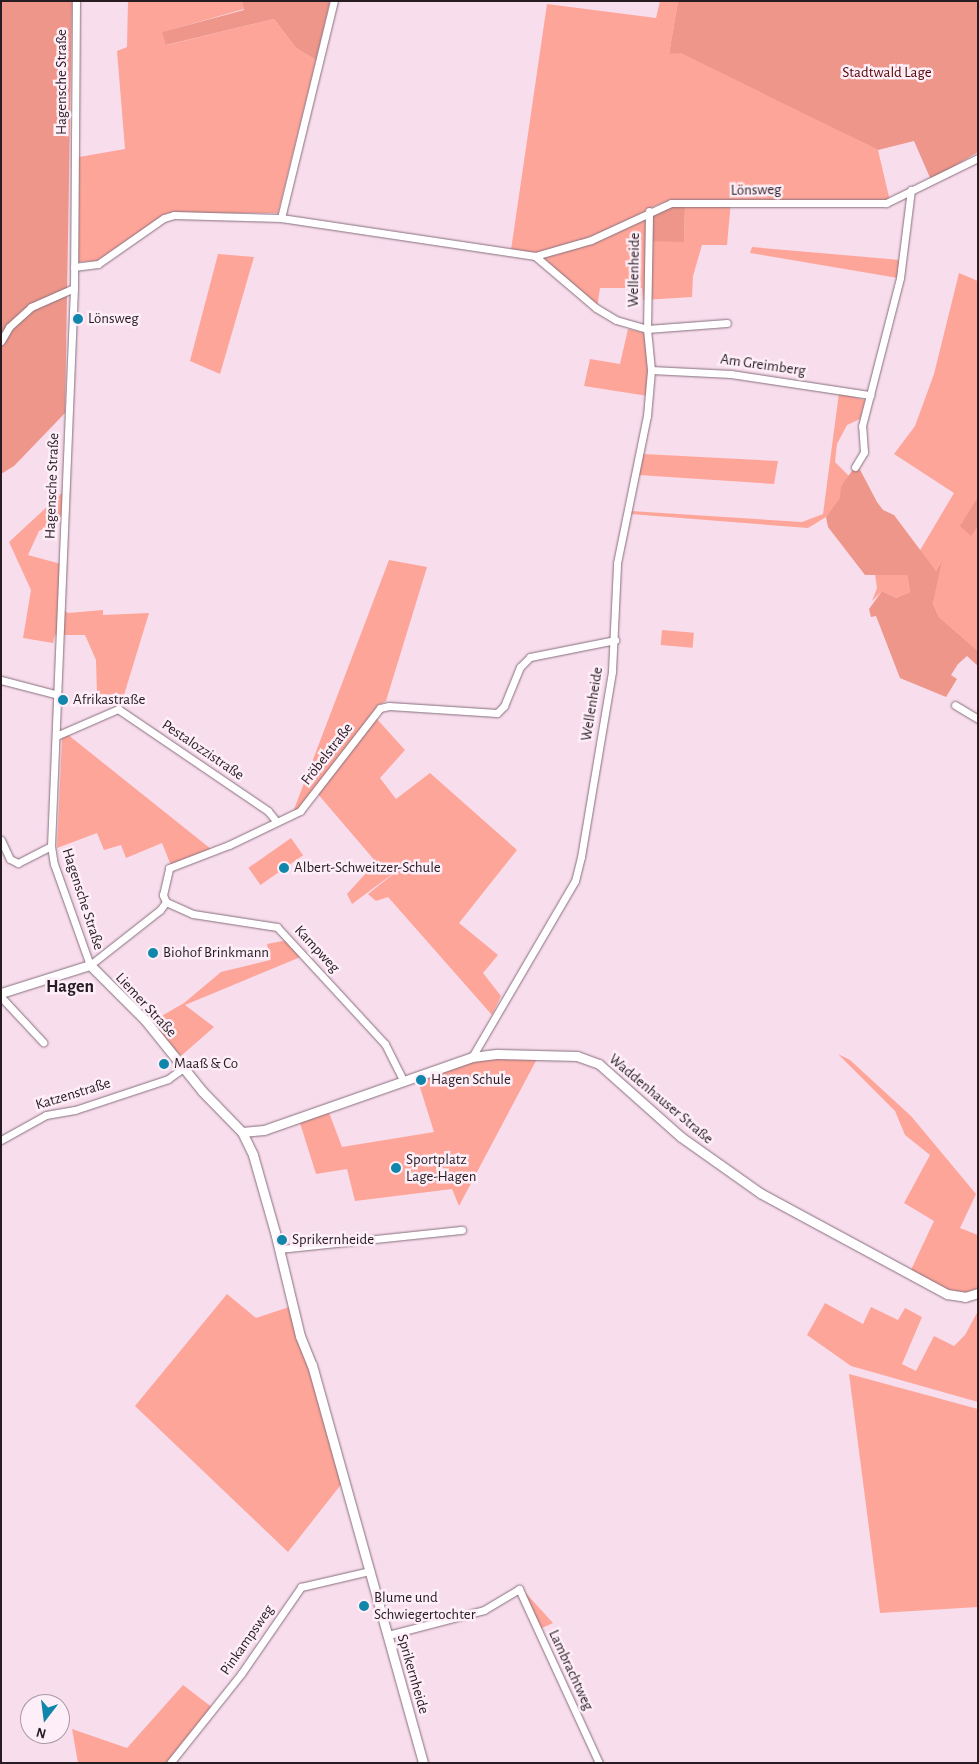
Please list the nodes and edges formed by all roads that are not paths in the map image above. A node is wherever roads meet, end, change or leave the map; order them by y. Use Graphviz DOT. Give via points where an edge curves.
graph roads {
  1 [pos="76,1"];
  2 [pos="334,1"];
  3 [pos="978,158"];
  4 [pos="911,190"];
  5 [pos="649,211"];
  6 [pos="281,218"];
  7 [pos="535,256"];
  8 [pos="74,267"];
  9 [pos="74,288"];
  10 [pos="726,322"];
  11 [pos="647,329"];
  12 [pos="1,341"];
  13 [pos="651,370"];
  14 [pos="870,395"];
  15 [pos="855,467"];
  16 [pos="615,640"];
  17 [pos="1,680"];
  18 [pos="58,695"];
  19 [pos="955,705"];
  20 [pos="978,719"];
  21 [pos="56,736"];
  22 [pos="276,821"];
  23 [pos="1,840"];
  24 [pos="51,846"];
  25 [pos="166,902"];
  26 [pos="90,965"];
  27 [pos="1,993"];
  28 [pos="1,997"];
  29 [pos="43,1042"];
  30 [pos="472,1057"];
  31 [pos="183,1068"];
  32 [pos="404,1082"];
  33 [pos="242,1132"];
  34 [pos="1,1140"];
  35 [pos="462,1230"];
  36 [pos="280,1249"];
  37 [pos="976,1295"];
  38 [pos="370,1572"];
  39 [pos="388,1635"];
  40 [pos="170,1763"];
  41 [pos="423,1763"];
  42 [pos="599,1763"];
  1 -- 8 [label="street, Hagensche Straße"];
  2 -- 6 [label="street"];
  3 -- 4 [label="street, Lönsweg"];
  4 -- 5 [label="street, Lönsweg" via="886,203 671,203"];
  4 -- 14 [label="street" via="900,278"];
  5 -- 7 [label="street, Lönsweg" via="591,240"];
  5 -- 11 [label="street, Wellenheide"];
  6 -- 7 [label="street, Lönsweg"];
  6 -- 8 [label="street, Lönsweg" via="174,215 164,218 98,264"];
  7 -- 11 [label="street" via="596,308 616,320"];
  8 -- 9 [label="street, Hagensche Straße"];
  9 -- 12 [label="street" via="31,307 9,327"];
  9 -- 18 [label="street, Hagensche Straße"];
  10 -- 11 [label="street, Wellenheide"];
  11 -- 13 [label="street, Wellenheide"];
  13 -- 14 [label="street, Am Greimberg" via="731,374"];
  13 -- 16 [label="street, Wellenheide" via="647,416 617,563"];
  14 -- 15 [label="street" via="862,426 864,452"];
  16 -- 22 [label="street, Fröbelstraße" via="538,654 524,661 504,706 497,712 380,708 300,811"];
  16 -- 30 [label="street, Wellenheide" via="592,798 575,880"];
  17 -- 18 [label="street"];
  18 -- 21 [label="street, Hagensche Straße"];
  19 -- 20 [label="street"];
  21 -- 22 [label="street, Pestalozzistraße" via="118,710 268,811"];
  21 -- 24 [label="street, Hagensche Straße"];
  22 -- 25 [label="street, Fröbelstraße" via="229,845 169,868 163,895"];
  23 -- 24 [label="street" via="10,859 18,863"];
  24 -- 26 [label="street, Hagensche Straße" via="54,864"];
  25 -- 26 [label="street" via="103,958"];
  25 -- 32 [label="street, Kampweg" via="193,914 277,927 385,1044"];
  26 -- 27 [label="main road"];
  26 -- 31 [label="main road, Liemer Straße" via="145,1020"];
  28 -- 29 [label="street"];
  30 -- 32 [label="main road, Waddenhauser Straße"];
  30 -- 37 [label="main road, Waddenhauser Straße" via="498,1054 577,1056 599,1064 681,1137 760,1193 947,1294"];
  31 -- 33 [label="main road, Liemer Straße"];
  31 -- 34 [label="street, Katzenstraße" via="168,1079 75,1110 46,1115"];
  32 -- 33 [label="main road, Waddenhauser Straße" via="264,1130"];
  33 -- 36 [label="main road, Sprikernheide" via="253,1155"];
  35 -- 36 [label="street"];
  36 -- 38 [label="main road, Sprikernheide" via="300,1336 312,1365"];
  38 -- 39 [label="main road, Sprikernheide"];
  38 -- 40 [label="street, Pinkampsweg" via="301,1587 241,1674"];
  39 -- 41 [label="main road, Sprikernheide"];
  39 -- 42 [label="street, Lambrachtweg" via="484,1610 519,1589"];
}
